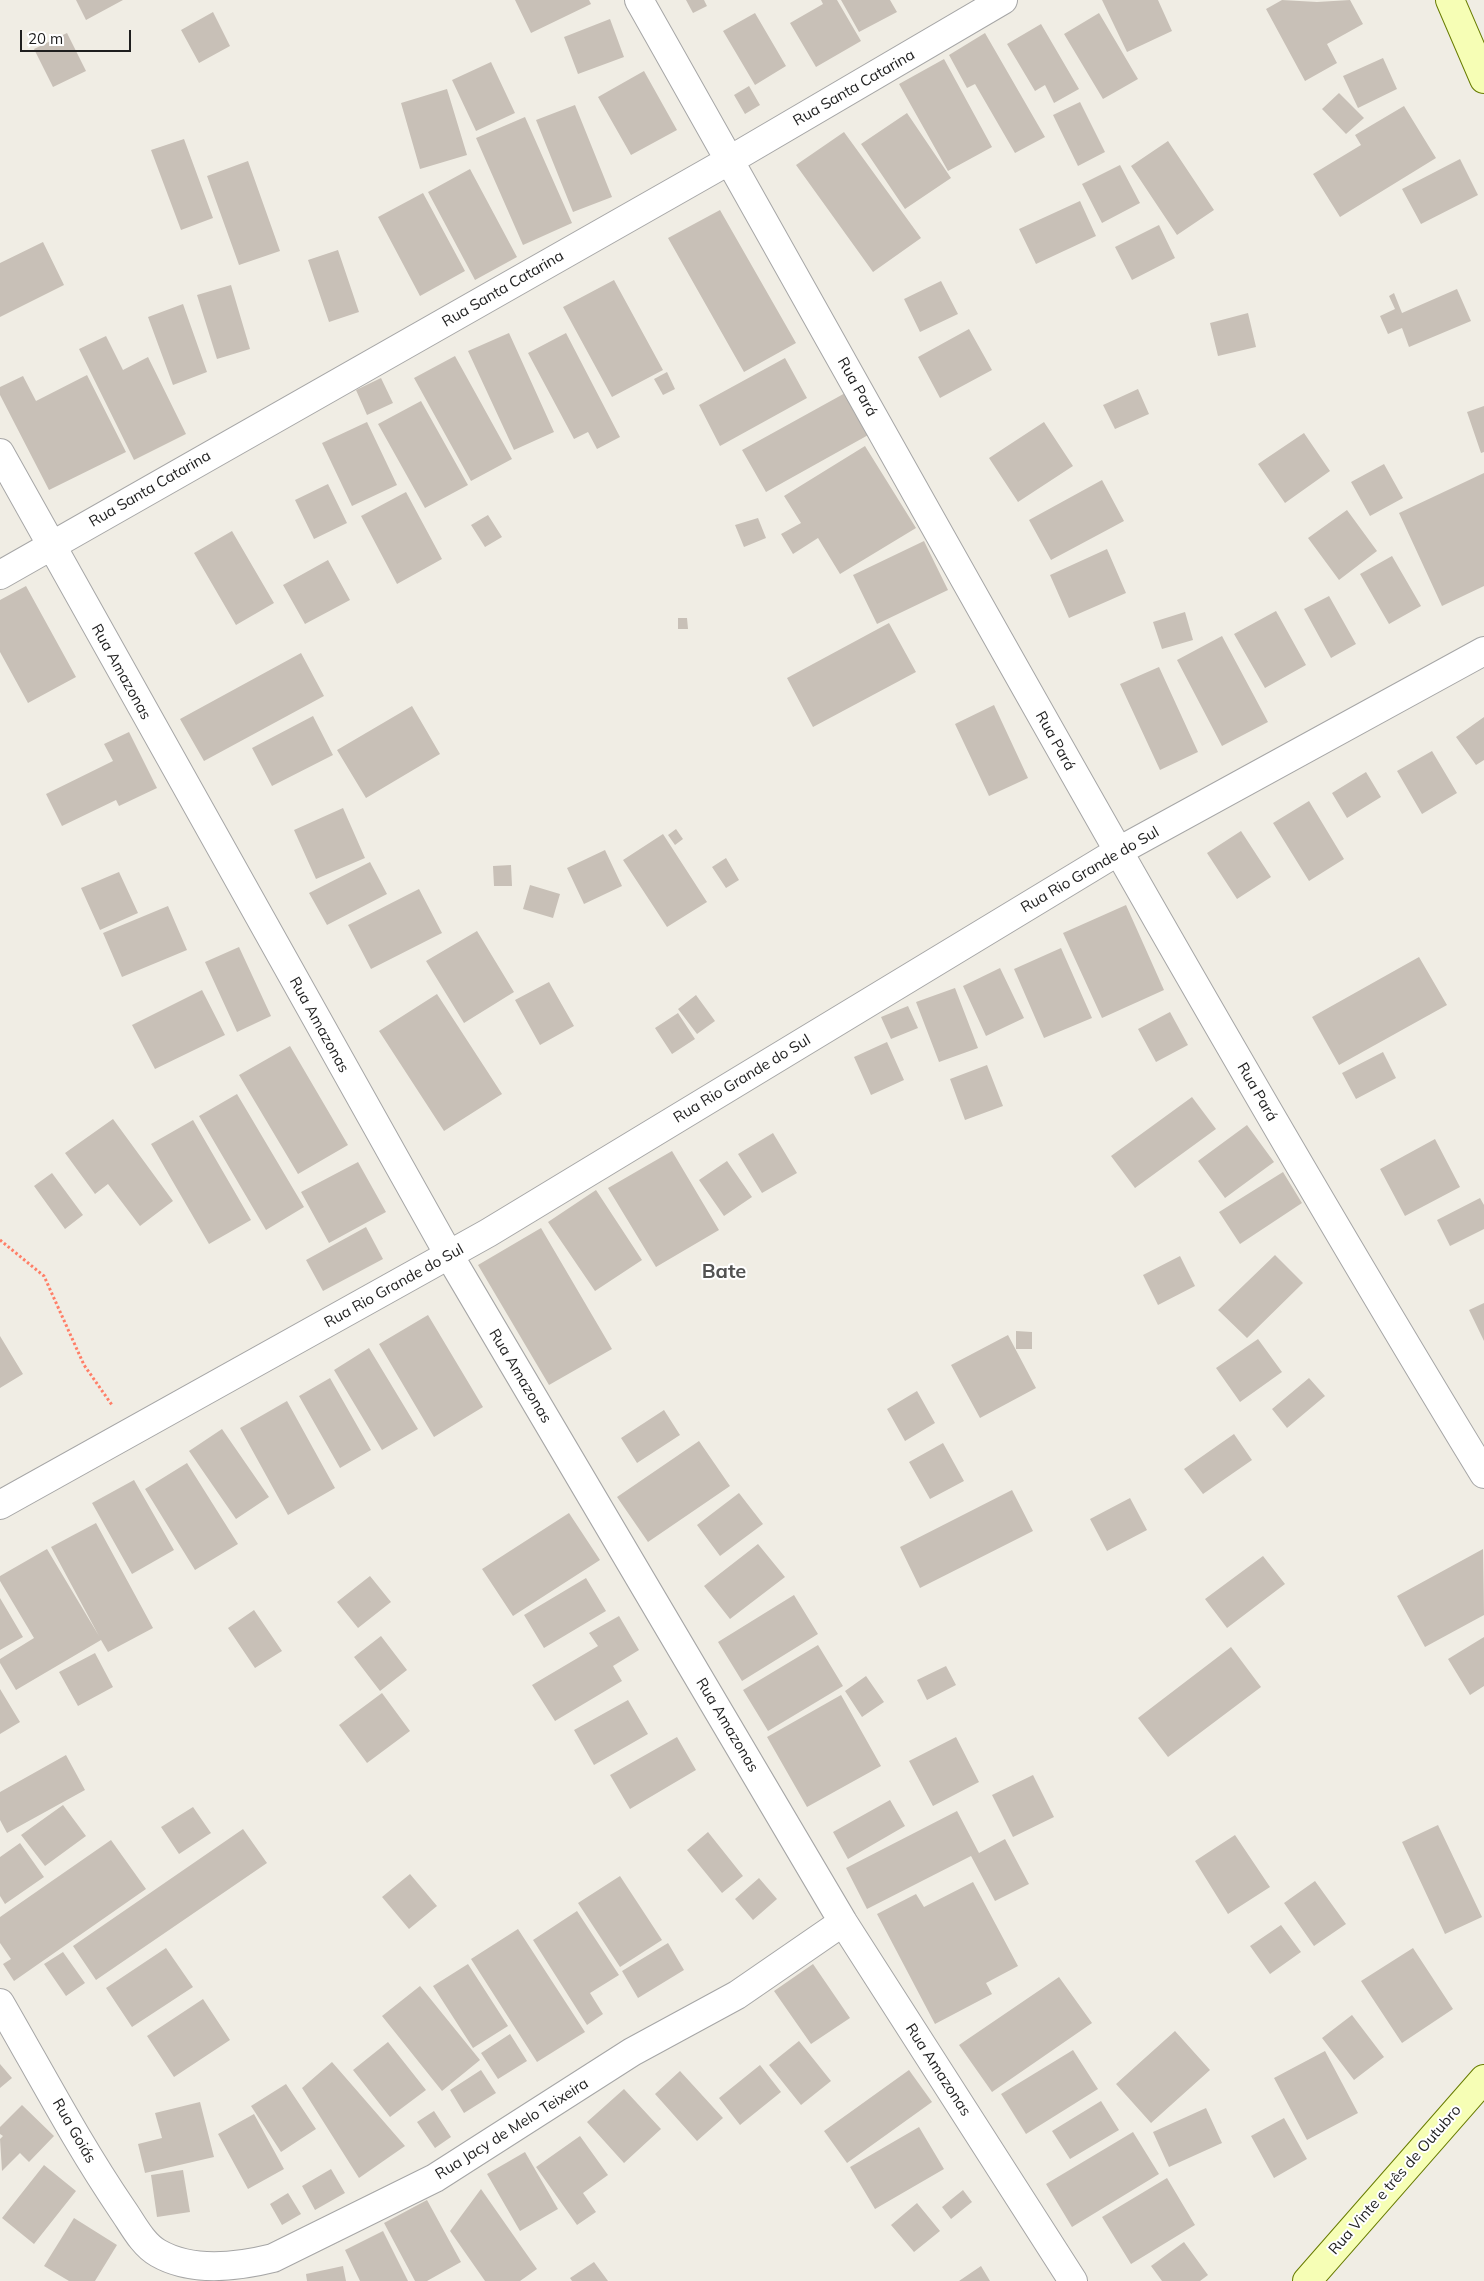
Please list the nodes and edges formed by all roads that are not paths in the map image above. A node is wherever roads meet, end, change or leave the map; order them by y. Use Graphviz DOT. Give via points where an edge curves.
graph roads {
  1 [pos="640,0"];
  2 [pos="1003,0"];
  3 [pos="1450,0"];
  4 [pos="1484,79"];
  5 [pos="730,160"];
  6 [pos="0,453"];
  7 [pos="50,546"];
  8 [pos="0,575"];
  9 [pos="1484,652"];
  10 [pos="1117,852"];
  11 [pos="449,1255"];
  12 [pos="1484,1474"];
  13 [pos="0,1505"];
  14 [pos="843,1922"];
  15 [pos="0,2003"];
  16 [pos="1484,2078"];
  17 [pos="157,2252"];
  18 [pos="1073,2281"];
  19 [pos="1307,2281"];
  1 -- 5 [label="street, Rua Pará"];
  2 -- 5 [label="street, Rua Santa Catarina"];
  3 -- 4 [label="street"];
  5 -- 7 [label="street, Rua Santa Catarina"];
  5 -- 10 [label="street, Rua Pará"];
  6 -- 7 [label="street, Rua Amazonas"];
  7 -- 8 [label="street, Rua Santa Catarina"];
  7 -- 11 [label="street, Rua Amazonas"];
  9 -- 10 [label="street, Rua Rio Grande do Sul"];
  10 -- 11 [label="street, Rua Rio Grande do Sul"];
  10 -- 12 [label="street, Rua Pará"];
  11 -- 13 [label="street, Rua Rio Grande do Sul"];
  11 -- 14 [label="street, Rua Amazonas"];
  14 -- 17 [label="street, Rua Jacy de Melo Teixeira" via="737,1995 632,2052 435,2178 273,2258 245,2265 186,2263"];
  14 -- 18 [label="street, Rua Amazonas"];
  15 -- 17 [label="street, Rua Goiás" via="105,2185 139,2234"];
  16 -- 19 [label="street, Rua Vinte e três de Outubro"];
}
